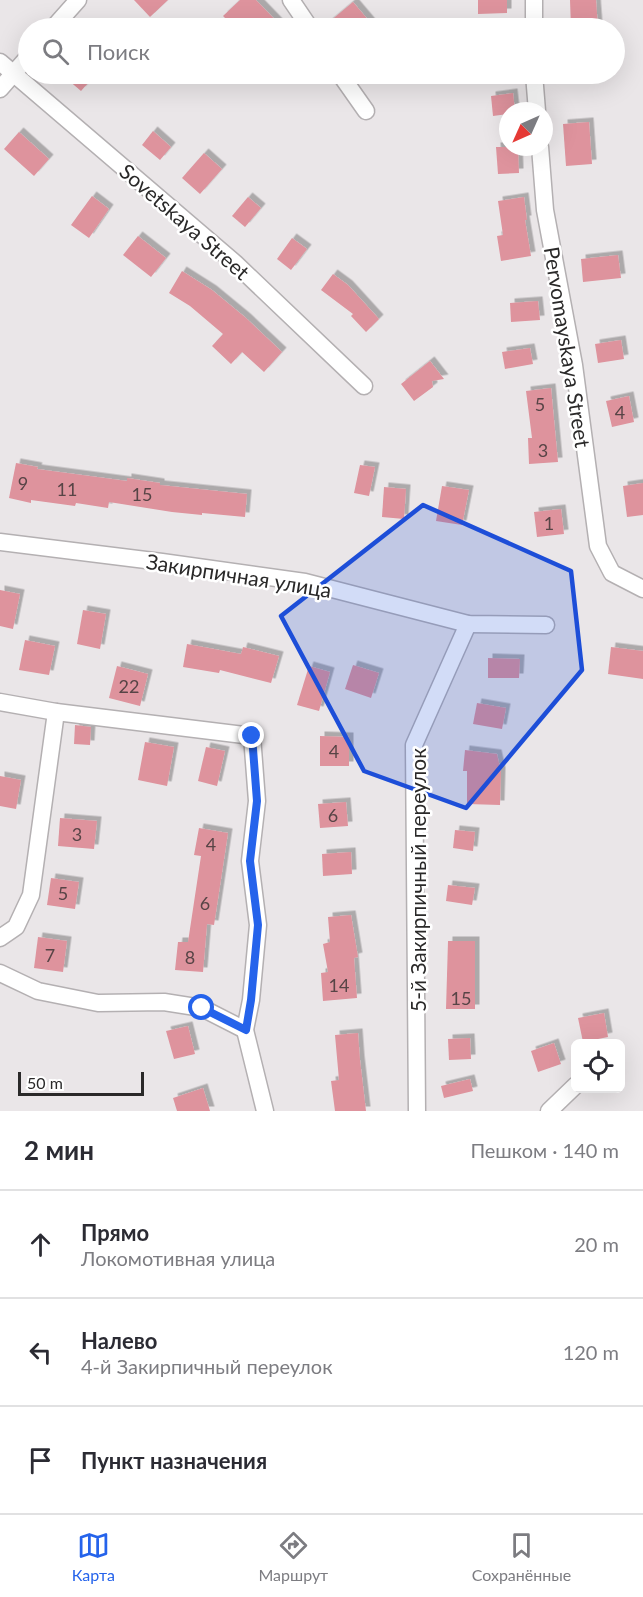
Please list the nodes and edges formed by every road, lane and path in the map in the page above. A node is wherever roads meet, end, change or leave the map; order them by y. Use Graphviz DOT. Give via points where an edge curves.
graph roads {
  1 [pos="78,0"];
  2 [pos="291,0"];
  3 [pos="534,0"];
  4 [pos="62,18"];
  5 [pos="303,18"];
  6 [pos="534,18"];
  7 [pos="0,62"];
  8 [pos="18,69"];
  9 [pos="14,74"];
  10 [pos="18,77"];
  11 [pos="26,84"];
  12 [pos="347,84"];
  13 [pos="535,84"];
  14 [pos="0,89"];
  15 [pos="536,102"];
  16 [pos="366,111"];
  17 [pos="541,156"];
  18 [pos="364,386"];
  19 [pos="0,542"];
  20 [pos="643,589"];
  21 [pos="468,624"];
  22 [pos="546,625"];
  23 [pos="0,702"];
  24 [pos="56,712"];
  25 [pos="0,938"];
  26 [pos="0,973"];
  27 [pos="246,1030"];
  28 [pos="571,1090"];
  29 [pos="265,1111"];
  30 [pos="417,1111"];
  31 [pos="549,1111"];
  1 -- 4 [label="street"];
  2 -- 5 [label="street"];
  3 -- 6 [label="street"];
  7 -- 9 [label="street, Sovetskaya Street"];
  8 -- 9 [label="street"];
  9 -- 10 [label="street, Sovetskaya Street"];
  9 -- 14 [label="street"];
  11 -- 18 [label="street, Sovetskaya Street" via="235,263"];
  12 -- 16 [label="street"];
  13 -- 15 [label="street"];
  17 -- 20 [label="street, Pervomayskaya Street" via="545,210 574,365 598,546 612,573"];
  19 -- 21 [label="street, Закирпичная улица" via="305,582"];
  21 -- 22 [label="street, Закирпичная улица"];
  21 -- 30 [label="street, 5-й Закирпичный переулок" via="414,745"];
  23 -- 24 [label="street"];
  24 -- 25 [label="street" via="31,896 16,927"];
  24 -- 27 [label="street" via="252,736 257,801 250,861 258,925"];
  26 -- 27 [label="street" via="38,991 98,1003 164,1002 202,1008"];
  27 -- 29 [label="street"];
  28 -- 31 [label="street"];
}
